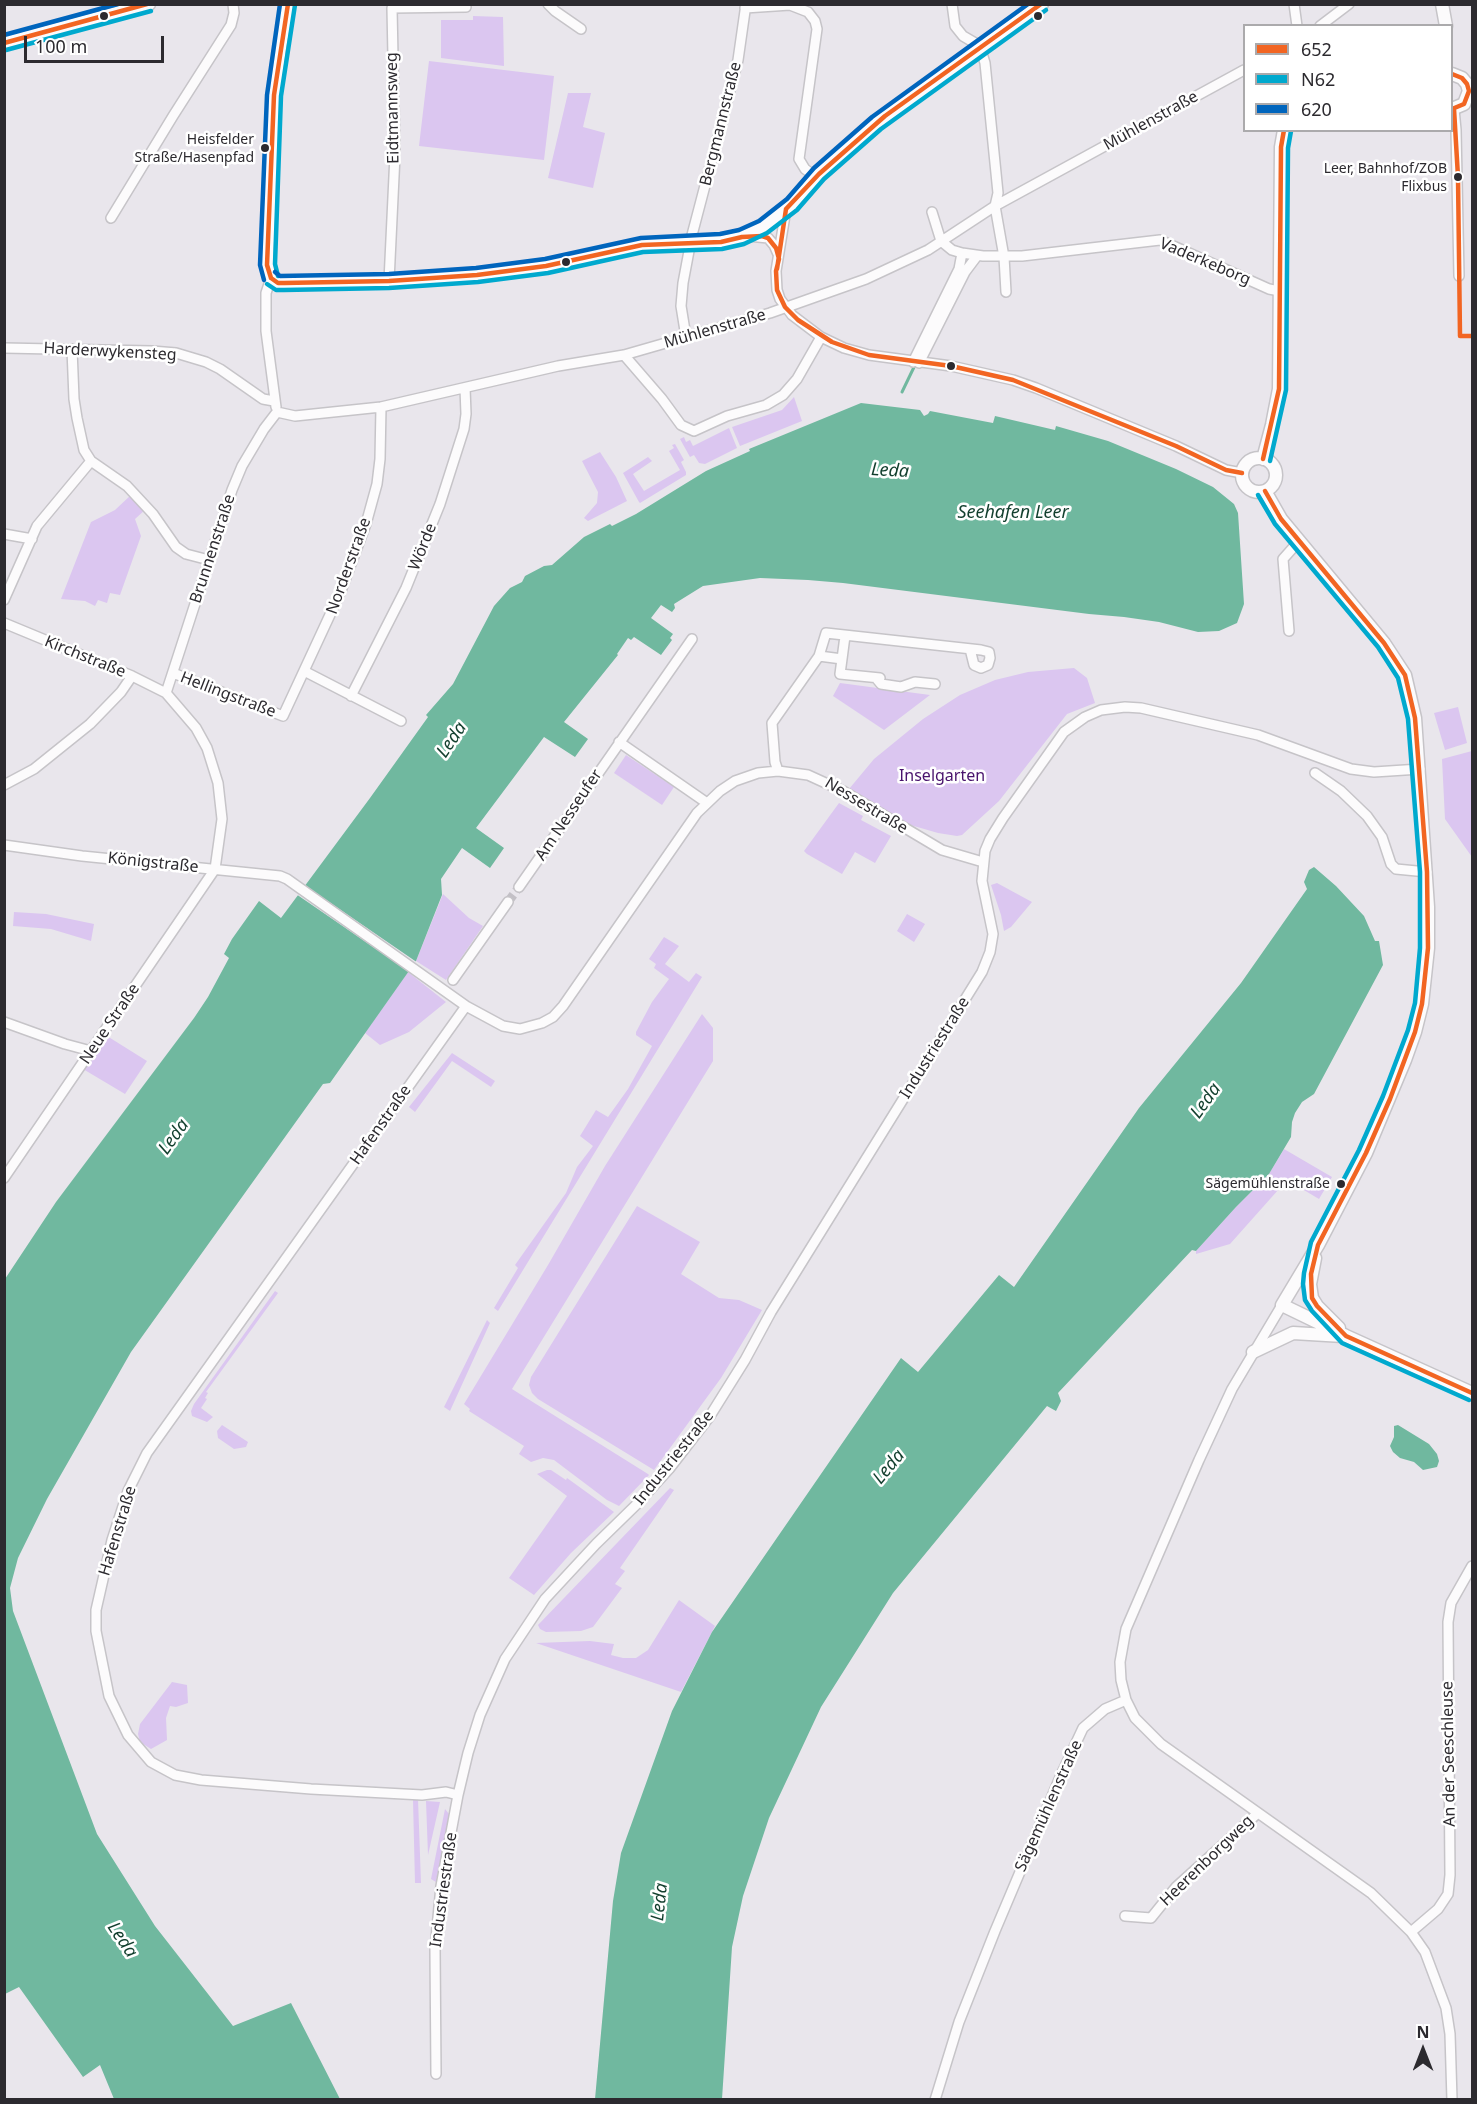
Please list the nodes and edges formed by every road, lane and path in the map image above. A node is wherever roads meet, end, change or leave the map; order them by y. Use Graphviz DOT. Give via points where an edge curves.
graph roads {
  1 [pos="148,4"];
  2 [pos="233,4"];
  3 [pos="288,4"];
  4 [pos="548,4"];
  5 [pos="952,4"];
  6 [pos="1042,4"];
  7 [pos="1294,4"];
  8 [pos="1349,4"];
  9 [pos="1443,4"];
  10 [pos="746,6"];
  11 [pos="466,7"];
  12 [pos="1297,24"];
  13 [pos="1323,24"];
  14 [pos="1446,24"];
  15 [pos="581,29"];
  16 [pos="4,43"];
  17 [pos="981,50"];
  18 [pos="1243,71"];
  19 [pos="1453,74"];
  20 [pos="1453,109"];
  21 [pos="1284,132"];
  22 [pos="816,177"];
  23 [pos="995,206"];
  24 [pos="786,209"];
  25 [pos="932,212"];
  26 [pos="111,218"];
  27 [pos="742,237"];
  28 [pos="941,241"];
  29 [pos="691,242"];
  30 [pos="962,253"];
  31 [pos="977,256"];
  32 [pos="1004,256"];
  33 [pos="779,259"];
  34 [pos="962,270"];
  35 [pos="1460,276"];
  36 [pos="271,278"];
  37 [pos="389,281"];
  38 [pos="1280,291"];
  39 [pos="1006,292"];
  40 [pos="785,307"];
  41 [pos="686,337"];
  42 [pos="821,337"];
  43 [pos="4,348"];
  44 [pos="72,349"];
  45 [pos="624,355"];
  46 [pos="916,362"];
  47 [pos="465,388"];
  48 [pos="274,401"];
  49 [pos="381,407"];
  50 [pos="277,412"];
  51 [pos="1263,459"];
  52 [pos="91,460"];
  53 [pos="1242,473"];
  54 [pos="1265,491"];
  55 [pos="4,534"];
  56 [pos="32,539"];
  57 [pos="1299,541"];
  58 [pos="209,560"];
  59 [pos="4,600"];
  60 [pos="4,623"];
  61 [pos="1289,631"];
  62 [pos="845,636"];
  63 [pos="692,639"];
  64 [pos="970,649"];
  65 [pos="819,656"];
  66 [pos="842,659"];
  67 [pos="304,671"];
  68 [pos="173,673"];
  69 [pos="132,676"];
  70 [pos="935,684"];
  71 [pos="166,693"];
  72 [pos="351,696"];
  73 [pos="284,716"];
  74 [pos="401,721"];
  75 [pos="619,742"];
  76 [pos="1419,769"];
  77 [pos="777,771"];
  78 [pos="1315,773"];
  79 [pos="4,785"];
  80 [pos="707,803"];
  81 [pos="4,845"];
  82 [pos="983,862"];
  83 [pos="215,869"];
  84 [pos="1427,872"];
  85 [pos="519,887"];
  86 [pos="508,902"];
  87 [pos="423,975"];
  88 [pos="453,980"];
  89 [pos="466,1006"];
  90 [pos="4,1022"];
  91 [pos="91,1051"];
  92 [pos="5,1177"];
  93 [pos="1318,1245"];
  94 [pos="1282,1305"];
  95 [pos="1346,1336"];
  96 [pos="1253,1352"];
  97 [pos="1473,1393"];
  98 [pos="1473,1566"];
  99 [pos="1126,1700"];
  100 [pos="458,1795"];
  101 [pos="1258,1813"];
  102 [pos="1125,1916"];
  103 [pos="1411,1932"];
  104 [pos="436,2074"];
  105 [pos="935,2100"];
  106 [pos="1452,2100"];
  1 -- 16 [label="main road"];
  2 -- 26 [label="street" via="231,25"];
  3 -- 36 [label="main road" via="274,95 267,265"];
  4 -- 15 [label="street"];
  5 -- 17 [label="street" via="958,31"];
  6 -- 17 [label="main road"];
  7 -- 12 [label="street"];
  8 -- 13 [label="street"];
  9 -- 14 [label="main road"];
  10 -- 22 [label="street" via="790,6 808,12 815,21 798,159"];
  10 -- 29 [label="street, Bergmannstraße" via="738,60"];
  11 -- 37 [label="street, Eidtmannsweg" via="392,8 395,155"];
  17 -- 22 [label="main road" via="876,123"];
  17 -- 23 [label="street" via="998,193"];
  18 -- 23 [label="street, Mühlenstraße"];
  19 -- 20 [label="main road" via="1462,78 1469,91 1466,102"];
  20 -- 35 [label="street"];
  21 -- 38 [label="main road"];
  22 -- 24 [label="main road"];
  23 -- 28 [label="street, Mühlenstraße"];
  23 -- 32 [label="street"];
  24 -- 27 [label="main road"];
  24 -- 33 [label="street"];
  25 -- 28 [label="street"];
  27 -- 29 [label="main road"];
  27 -- 33 [label="street" via="768,238"];
  28 -- 30 [label="street, Vaderkeborg"];
  28 -- 40 [label="street, Mühlenstraße" via="866,279"];
  29 -- 37 [label="main road" via="642,245 520,270"];
  29 -- 41 [label="street, Bergmannstraße" via="681,296"];
  30 -- 31 [label="street, Vaderkeborg"];
  30 -- 34 [label="street"];
  31 -- 32 [label="street, Vaderkeborg"];
  31 -- 34 [label="street"];
  32 -- 38 [label="street, Vaderkeborg" via="1160,240"];
  32 -- 39 [label="street"];
  33 -- 40 [label="street" via="776,281"];
  34 -- 46 [label="street"];
  36 -- 37 [label="main road" via="284,284"];
  36 -- 48 [label="street" via="266,293 266,323"];
  38 -- 51 [label="main road" via="1279,389"];
  40 -- 41 [label="street, Mühlenstraße"];
  40 -- 42 [label="street"];
  41 -- 45 [label="street, Mühlenstraße"];
  42 -- 45 [label="street" via="783,395 698,430 681,425"];
  42 -- 46 [label="street" via="869,355"];
  43 -- 44 [label="street, Harderwykensteg"];
  44 -- 48 [label="street, Harderwykensteg" via="152,351 190,357 220,369 263,399"];
  44 -- 52 [label="street" via="77,418 84,450"];
  45 -- 47 [label="street, Mühlenstraße"];
  46 -- 53 [label="street" via="967,369 1036,388 1226,470"];
  47 -- 49 [label="street, Mühlenstraße"];
  47 -- 72 [label="street, Wörde" via="464,429 440,504 406,588"];
  48 -- 50 [label="street"];
  49 -- 50 [label="street, Mühlenstraße" via="295,416"];
  49 -- 67 [label="street, Norderstraße" via="379,468 366,524 341,591"];
  50 -- 58 [label="street, Brunnenstraße" via="242,466"];
  51 -- 53 [label="main road" via="1249,461"];
  51 -- 54 [label="main road" via="1273,467 1276,476"];
  52 -- 56 [label="street" via="42,519"];
  52 -- 58 [label="street" via="127,486 176,547"];
  53 -- 54 [label="main road" via="1249,489"];
  54 -- 57 [label="main road"];
  55 -- 56 [label="street"];
  56 -- 59 [label="street"];
  57 -- 61 [label="street" via="1283,559"];
  57 -- 76 [label="main road" via="1400,665 1413,701"];
  58 -- 68 [label="street, Brunnenstraße"];
  60 -- 69 [label="street, Kirchstraße"];
  62 -- 64 [label="street"];
  62 -- 65 [label="street" via="826,633"];
  62 -- 66 [label="street"];
  63 -- 75 [label="street, Am Nesseufer"];
  65 -- 66 [label="street"];
  65 -- 77 [label="street" via="772,723"];
  66 -- 70 [label="street" via="840,674 880,678 881,684 901,687 915,682"];
  67 -- 72 [label="street"];
  67 -- 73 [label="street, Norderstraße"];
  68 -- 71 [label="street, Brunnenstraße"];
  68 -- 73 [label="street, Hellingstraße"];
  69 -- 71 [label="street, Kirchstraße"];
  69 -- 79 [label="street" via="90,724 34,769"];
  71 -- 83 [label="street" via="196,728 216,774 222,819"];
  72 -- 74 [label="street"];
  75 -- 80 [label="street"];
  75 -- 85 [label="street, Am Nesseufer"];
  76 -- 82 [label="street" via="1351,769 1284,743 1149,709 1112,708 1093,713 1064,732 990,839"];
  76 -- 84 [label="main road"];
  77 -- 80 [label="street, Nessestraße" via="735,781"];
  77 -- 82 [label="street, Nessestraße" via="821,779 942,850"];
  78 -- 84 [label="street" via="1362,811 1382,837 1396,869"];
  80 -- 89 [label="street, Nessestraße" via="553,1017 529,1028 507,1027"];
  81 -- 83 [label="street, Königstraße"];
  82 -- 100 [label="street, Industriestraße" via="982,881 993,934 982,972 710,1416 669,1469 545,1599 518,1638 480,1715"];
  83 -- 87 [label="street, Königstraße" via="279,876"];
  83 -- 91 [label="street, Neue Straße"];
  84 -- 93 [label="main road" via="1427,959 1415,1032 1366,1153"];
  86 -- 88 [label="street"];
  87 -- 89 [label="street, Nessestraße"];
  89 -- 100 [label="street, Hafenstraße" via="147,1453 128,1491 112,1540 96,1610 96,1631 109,1696 128,1735 151,1762 175,1775 311,1789"];
  90 -- 91 [label="street"];
  91 -- 92 [label="street, Neue Straße"];
  93 -- 94 [label="main road"];
  93 -- 95 [label="main road" via="1311,1274 1312,1298"];
  94 -- 95 [label="main road"];
  94 -- 96 [label="street"];
  95 -- 96 [label="main road" via="1293,1333"];
  95 -- 97 [label="main road"];
  96 -- 99 [label="street" via="1219,1414 1126,1629 1119,1662"];
  98 -- 103 [label="street, An der Seeschleuse" via="1451,1603 1448,1623 1448,1894 1438,1909"];
  99 -- 101 [label="street" via="1135,1718 1161,1744"];
  99 -- 105 [label="street, Sägemühlenstraße" via="1105,1709 1083,1728 1061,1774 959,2022"];
  100 -- 104 [label="street, Industriestraße" via="436,1923"];
  101 -- 102 [label="street, Heerenborgweg" via="1176,1887 1151,1918"];
  101 -- 103 [label="street" via="1371,1893"];
  103 -- 106 [label="street" via="1425,1952 1446,2008"];
}
